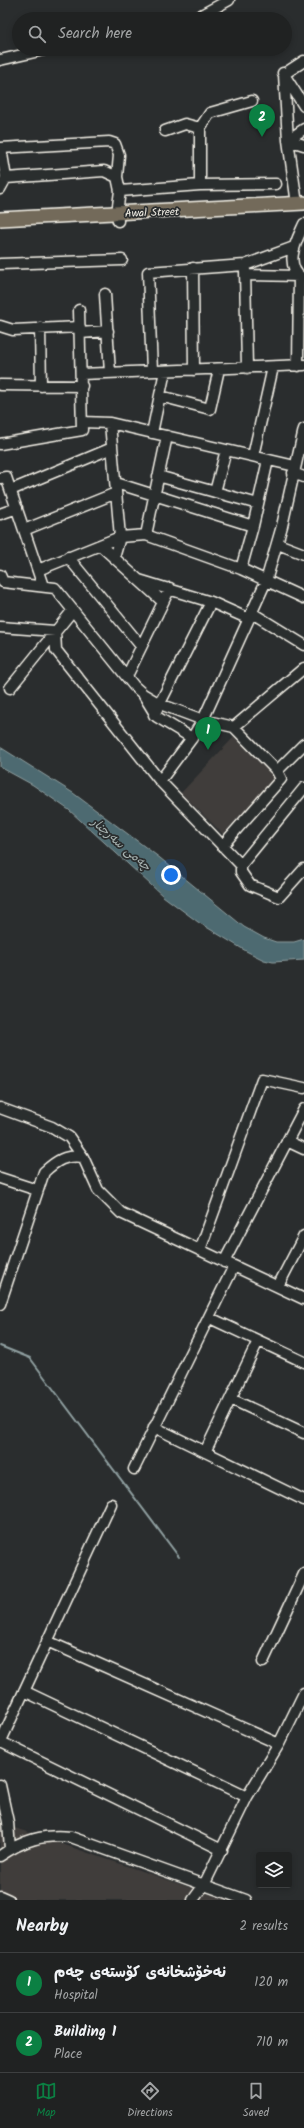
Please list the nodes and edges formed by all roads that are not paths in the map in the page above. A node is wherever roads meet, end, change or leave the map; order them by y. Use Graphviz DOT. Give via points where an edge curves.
graph roads {
  1 [pos="229,0"];
  2 [pos="207,12"];
  3 [pos="17,56"];
  4 [pos="0,60"];
  5 [pos="304,61"];
  6 [pos="282,71"];
  7 [pos="301,93"];
  8 [pos="252,101"];
  9 [pos="304,106"];
  10 [pos="200,128"];
  11 [pos="304,129"];
  12 [pos="165,130"];
  13 [pos="288,140"];
  14 [pos="304,145"];
  15 [pos="0,148"];
  16 [pos="117,177"];
  17 [pos="6,178"];
  18 [pos="276,184"];
  19 [pos="200,185"];
  20 [pos="0,189"];
  21 [pos="120,191"];
  22 [pos="302,206"];
  23 [pos="117,217"];
  24 [pos="0,219"];
  25 [pos="304,224"];
  26 [pos="0,227"];
  27 [pos="294,247"];
  28 [pos="122,260"];
  29 [pos="0,264"];
  30 [pos="193,268"];
  31 [pos="245,270"];
  32 [pos="301,277"];
  33 [pos="105,294"];
  34 [pos="80,310"];
  35 [pos="0,326"];
  36 [pos="40,328"];
  37 [pos="80,330"];
  38 [pos="108,331"];
  39 [pos="301,366"];
  40 [pos="273,367"];
  41 [pos="247,368"];
  42 [pos="219,369"];
  43 [pos="194,370"];
  44 [pos="152,371"];
  45 [pos="165,371"];
  46 [pos="110,373"];
  47 [pos="81,374"];
  48 [pos="0,385"];
  49 [pos="41,386"];
  50 [pos="82,386"];
  51 [pos="160,396"];
  52 [pos="82,422"];
  53 [pos="110,423"];
  54 [pos="304,429"];
  55 [pos="152,433"];
  56 [pos="167,436"];
  57 [pos="0,444"];
  58 [pos="112,448"];
  59 [pos="226,450"];
  60 [pos="253,456"];
  61 [pos="268,460"];
  62 [pos="294,469"];
  63 [pos="158,476"];
  64 [pos="304,476"];
  65 [pos="0,478"];
  66 [pos="116,482"];
  67 [pos="11,490"];
  68 [pos="215,492"];
  69 [pos="116,493"];
  70 [pos="155,494"];
  71 [pos="258,504"];
  72 [pos="17,508"];
  73 [pos="0,514"];
  74 [pos="253,526"];
  75 [pos="24,530"];
  76 [pos="146,535"];
  77 [pos="120,537"];
  78 [pos="278,544"];
  79 [pos="100,545"];
  80 [pos="304,554"];
  81 [pos="68,557"];
  82 [pos="114,558"];
  83 [pos="241,569"];
  84 [pos="38,570"];
  85 [pos="0,575"];
  86 [pos="139,580"];
  87 [pos="266,581"];
  88 [pos="43,586"];
  89 [pos="170,588"];
  90 [pos="304,598"];
  91 [pos="163,602"];
  92 [pos="211,602"];
  93 [pos="73,610"];
  94 [pos="251,616"];
  95 [pos="0,627"];
  96 [pos="55,631"];
  97 [pos="304,645"];
  98 [pos="141,646"];
  99 [pos="302,674"];
  100 [pos="127,676"];
  101 [pos="10,688"];
  102 [pos="143,694"];
  103 [pos="160,704"];
  104 [pos="154,715"];
  105 [pos="203,720"];
  106 [pos="234,727"];
  107 [pos="192,738"];
  108 [pos="304,744"];
  109 [pos="277,771"];
  110 [pos="160,781"];
  111 [pos="304,788"];
  112 [pos="222,846"];
  113 [pos="241,865"];
  114 [pos="304,869"];
  115 [pos="304,1088"];
  116 [pos="0,1108"];
  117 [pos="304,1109"];
  118 [pos="287,1141"];
  119 [pos="304,1149"];
  120 [pos="84,1157"];
  121 [pos="0,1178"];
  122 [pos="37,1190"];
  123 [pos="304,1236"];
  124 [pos="200,1250"];
  125 [pos="224,1262"];
  126 [pos="234,1266"];
  127 [pos="278,1286"];
  128 [pos="304,1299"];
  129 [pos="0,1304"];
  130 [pos="210,1318"];
  131 [pos="258,1341"];
  132 [pos="304,1362"];
  133 [pos="231,1399"];
  134 [pos="154,1428"];
  135 [pos="304,1433"];
  136 [pos="205,1452"];
  137 [pos="134,1469"];
  138 [pos="304,1500"];
  139 [pos="111,1504"];
  140 [pos="304,1574"];
  141 [pos="47,1641"];
  142 [pos="263,1662"];
  143 [pos="24,1691"];
  144 [pos="304,1693"];
  145 [pos="0,1742"];
  146 [pos="279,1744"];
  147 [pos="0,1785"];
  148 [pos="247,1797"];
  149 [pos="10,1849"];
  150 [pos="222,1850"];
  151 [pos="0,1856"];
  152 [pos="204,1885"];
  153 [pos="218,1895"];
  154 [pos="0,1896"];
  155 [pos="9,1900"];
  156 [pos="193,1900"];
  157 [pos="246,1900"];
  1 -- 2 [label="street"];
  3 -- 4 [label="street"];
  5 -- 6 [label="street"];
  6 -- 7 [label="street"];
  6 -- 13 [label="street"];
  7 -- 9 [label="street"];
  8 -- 10 [label="street" via="210,113"];
  10 -- 12 [label="street" via="185,124"];
  10 -- 19 [label="street"];
  11 -- 13 [label="street"];
  13 -- 14 [label="street"];
  13 -- 22 [label="street"];
  15 -- 16 [label="street" via="109,142 115,144 119,155"];
  15 -- 17 [label="street"];
  16 -- 17 [label="street" via="104,171"];
  16 -- 21 [label="street"];
  17 -- 20 [label="street"];
  18 -- 19 [label="street"];
  19 -- 21 [label="street"];
  21 -- 23 [label="street"];
  22 -- 23 [label="main road, Awal Street"];
  23 -- 24 [label="main road, Awal Street"];
  23 -- 26 [label="main road, Awal Street"];
  25 -- 27 [label="street"];
  27 -- 31 [label="street"];
  27 -- 32 [label="street" via="294,266"];
  28 -- 29 [label="street"];
  30 -- 31 [label="street"];
  30 -- 43 [label="street"];
  30 -- 44 [label="street" via="148,272"];
  31 -- 32 [label="street"];
  31 -- 41 [label="street"];
  32 -- 39 [label="street"];
  33 -- 38 [label="street"];
  34 -- 37 [label="street"];
  35 -- 36 [label="street" via="13,330"];
  36 -- 37 [label="street"];
  36 -- 49 [label="street"];
  37 -- 38 [label="street"];
  37 -- 47 [label="street"];
  38 -- 46 [label="street"];
  39 -- 40 [label="street"];
  40 -- 41 [label="street"];
  40 -- 60 [label="street"];
  41 -- 42 [label="street"];
  42 -- 43 [label="street"];
  42 -- 51 [label="street" via="210,409"];
  43 -- 45 [label="street"];
  44 -- 45 [label="street"];
  44 -- 46 [label="street"];
  45 -- 51 [label="street"];
  46 -- 47 [label="street"];
  47 -- 50 [label="street"];
  48 -- 49 [label="street"];
  49 -- 50 [label="street"];
  50 -- 52 [label="street"];
  51 -- 55 [label="street"];
  52 -- 53 [label="street"];
  52 -- 57 [label="street" via="82,430"];
  53 -- 55 [label="street"];
  53 -- 58 [label="street"];
  54 -- 62 [label="street"];
  55 -- 56 [label="street"];
  56 -- 59 [label="street"];
  56 -- 63 [label="street"];
  58 -- 66 [label="street"];
  58 -- 67 [label="street"];
  59 -- 60 [label="street"];
  59 -- 68 [label="street"];
  60 -- 61 [label="street"];
  61 -- 62 [label="street"];
  61 -- 71 [label="street"];
  62 -- 64 [label="street"];
  62 -- 78 [label="street"];
  63 -- 68 [label="street"];
  63 -- 70 [label="street"];
  65 -- 67 [label="street" via="6,477"];
  66 -- 69 [label="street"];
  66 -- 70 [label="street"];
  67 -- 72 [label="street"];
  68 -- 71 [label="street"];
  69 -- 75 [label="street"];
  69 -- 77 [label="street"];
  70 -- 74 [label="street"];
  70 -- 76 [label="street"];
  71 -- 74 [label="street"];
  72 -- 73 [label="street"];
  72 -- 75 [label="street"];
  74 -- 83 [label="street"];
  75 -- 84 [label="street"];
  76 -- 77 [label="street"];
  76 -- 83 [label="street"];
  77 -- 79 [label="street"];
  77 -- 82 [label="street"];
  78 -- 80 [label="street"];
  78 -- 87 [label="street"];
  79 -- 81 [label="street"];
  79 -- 82 [label="street"];
  81 -- 84 [label="street"];
  81 -- 98 [label="street"];
  82 -- 86 [label="street"];
  83 -- 87 [label="street"];
  84 -- 88 [label="street"];
  85 -- 88 [label="street" via="3,582"];
  86 -- 89 [label="street"];
  86 -- 91 [label="street"];
  87 -- 90 [label="street"];
  87 -- 94 [label="street"];
  88 -- 93 [label="street" via="55,588"];
  89 -- 91 [label="street"];
  89 -- 92 [label="street"];
  91 -- 98 [label="street"];
  92 -- 94 [label="street"];
  92 -- 103 [label="street"];
  93 -- 96 [label="street"];
  93 -- 100 [label="street"];
  94 -- 97 [label="street"];
  94 -- 105 [label="street"];
  95 -- 96 [label="street"];
  96 -- 101 [label="street"];
  96 -- 110 [label="street" via="56,650"];
  98 -- 100 [label="street"];
  99 -- 106 [label="street"];
  100 -- 102 [label="street"];
  102 -- 103 [label="street"];
  102 -- 104 [label="street"];
  103 -- 104 [label="street"];
  103 -- 105 [label="street"];
  104 -- 107 [label="street"];
  105 -- 106 [label="street"];
  105 -- 107 [label="street"];
  106 -- 109 [label="street"];
  107 -- 110 [label="street"];
  108 -- 109 [label="street"];
  109 -- 112 [label="street" via="281,779 279,784"];
  110 -- 112 [label="street"];
  111 -- 113 [label="street"];
  112 -- 113 [label="street"];
  113 -- 114 [label="street" via="241,872 250,884 279,897"];
  115 -- 124 [label="street" via="262,1079"];
  116 -- 120 [label="street" via="62,1132"];
  117 -- 118 [label="street"];
  118 -- 119 [label="street"];
  118 -- 125 [label="street"];
  120 -- 122 [label="street" via="70,1156 57,1160 44,1172"];
  120 -- 124 [label="street" via="98,1190 111,1205 133,1219"];
  121 -- 122 [label="street"];
  122 -- 129 [label="street"];
  123 -- 127 [label="street"];
  124 -- 125 [label="street"];
  125 -- 126 [label="street"];
  126 -- 127 [label="street"];
  126 -- 130 [label="street"];
  127 -- 128 [label="street"];
  130 -- 131 [label="street"];
  130 -- 134 [label="street"];
  131 -- 132 [label="street"];
  131 -- 133 [label="street"];
  133 -- 135 [label="street"];
  133 -- 136 [label="street"];
  134 -- 136 [label="street"];
  134 -- 137 [label="street"];
  136 -- 138 [label="street"];
  139 -- 141 [label="street"];
  140 -- 142 [label="street"];
  141 -- 143 [label="street"];
  141 -- 146 [label="street"];
  143 -- 145 [label="street"];
  143 -- 148 [label="street"];
  144 -- 146 [label="street"];
  145 -- 150 [label="street"];
  146 -- 148 [label="street"];
  147 -- 149 [label="street" via="7,1816"];
  148 -- 150 [label="street"];
  149 -- 151 [label="street"];
  149 -- 152 [label="street" via="51,1835 71,1837"];
  150 -- 152 [label="street"];
  152 -- 153 [label="street"];
  152 -- 156 [label="street"];
  153 -- 157 [label="street"];
  154 -- 155 [label="street"];
}
